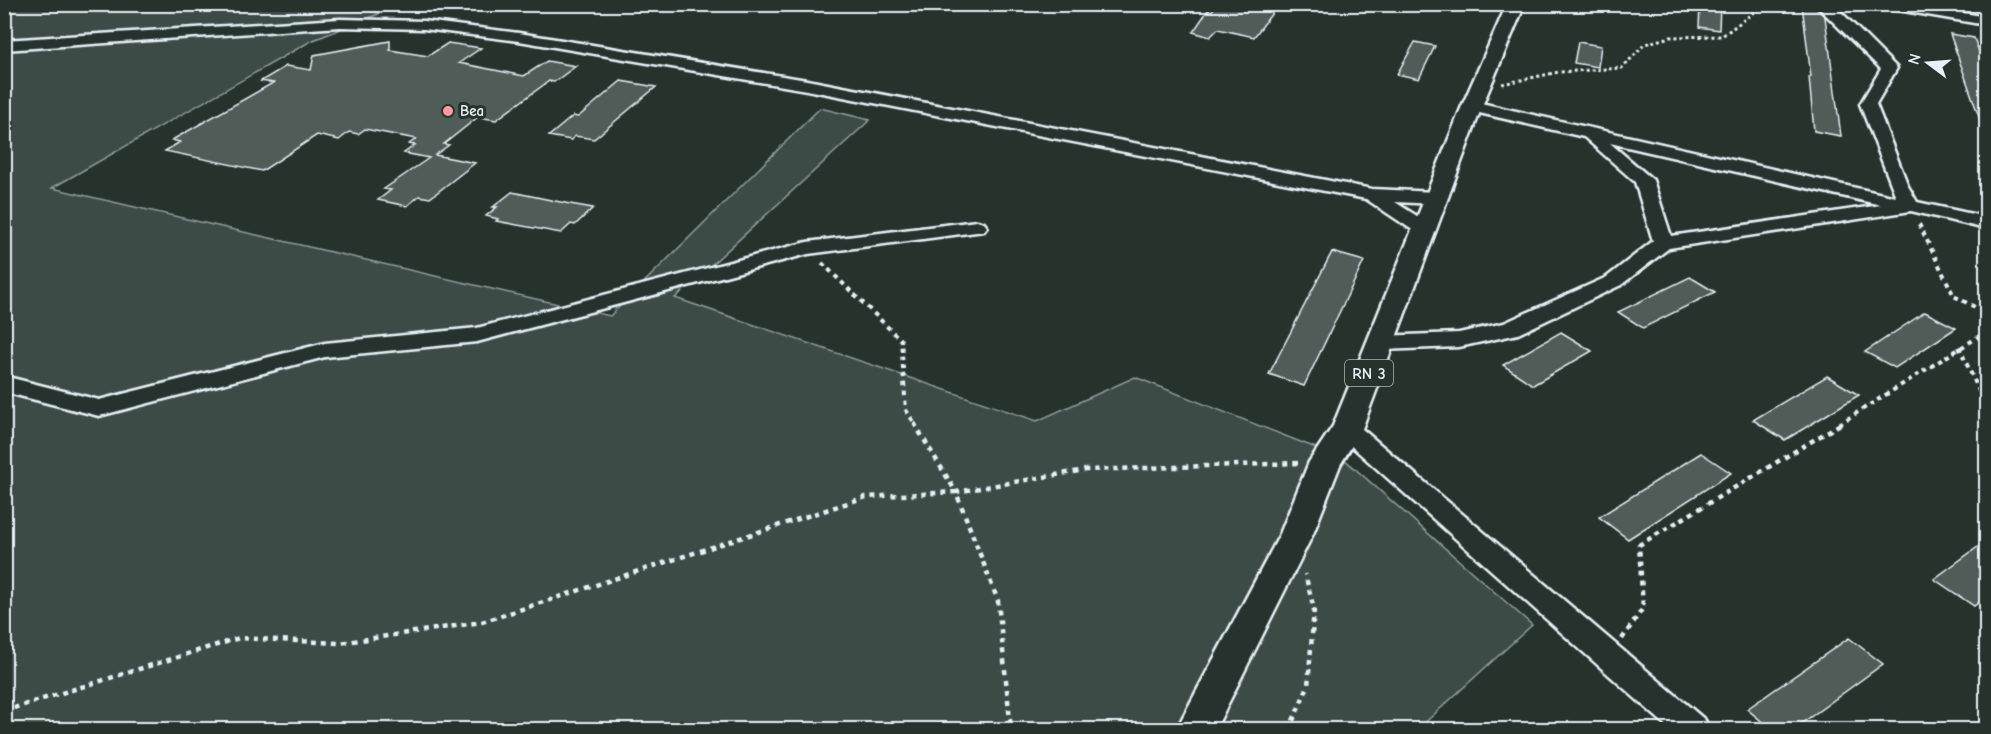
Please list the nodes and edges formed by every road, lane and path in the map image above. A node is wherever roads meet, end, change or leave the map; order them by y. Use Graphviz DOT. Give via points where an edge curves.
graph roads {
  1 [pos="1516,4"];
  2 [pos="1764,4"];
  3 [pos="1822,4"];
  4 [pos="1886,4"];
  5 [pos="1938,4"];
  6 [pos="1986,13"];
  7 [pos="1986,21"];
  8 [pos="4,45"];
  9 [pos="1476,98"];
  10 [pos="1588,133"];
  11 [pos="1372,195"];
  12 [pos="1436,198"];
  13 [pos="1910,206"];
  14 [pos="1986,223"];
  15 [pos="977,227"];
  16 [pos="1424,229"];
  17 [pos="1663,243"];
  18 [pos="807,248"];
  19 [pos="1986,313"];
  20 [pos="1986,332"];
  21 [pos="1380,344"];
  22 [pos="1959,346"];
  23 [pos="4,384"];
  24 [pos="1986,406"];
  25 [pos="1347,429"];
  26 [pos="1325,462"];
  27 [pos="956,492"];
  28 [pos="1296,534"];
  29 [pos="1610,657"];
  30 [pos="4,711"];
  31 [pos="1011,729"];
  32 [pos="1195,729"];
  33 [pos="1289,729"];
  34 [pos="1694,729"];
  1 -- 9 [label="main road, RN 3"];
  2 -- 9 [label="path" via="1722,36 1670,37 1645,44 1622,68 1559,72"];
  3 -- 13 [label="street" via="1889,68 1868,104"];
  4 -- 7 [label="street"];
  5 -- 6 [label="street"];
  8 -- 11 [label="street" via="339,23 424,25 807,85"];
  9 -- 10 [label="street"];
  9 -- 12 [label="main road, RN 3"];
  10 -- 13 [label="street"];
  10 -- 17 [label="street" via="1644,180"];
  11 -- 12 [label="street"];
  11 -- 16 [label="street"];
  12 -- 16 [label="main road, RN 3"];
  13 -- 14 [label="street"];
  13 -- 17 [label="street"];
  13 -- 19 [label="path" via="1954,296"];
  15 -- 18 [label="street"];
  16 -- 21 [label="main road, RN 3"];
  17 -- 21 [label="street" via="1614,281 1510,329 1459,340"];
  18 -- 23 [label="street" via="477,335 325,350 99,408"];
  18 -- 27 [label="path" via="901,340 906,410"];
  20 -- 22 [label="path"];
  21 -- 25 [label="main road, RN 3"];
  22 -- 24 [label="path"];
  22 -- 29 [label="path" via="1875,403 1639,545 1643,608"];
  25 -- 26 [label="main road, RN 3"];
  25 -- 29 [label="street"];
  26 -- 27 [label="path" via="1085,470"];
  26 -- 28 [label="main road, RN 3"];
  27 -- 30 [label="path" via="866,497 482,622 340,643 239,638"];
  27 -- 31 [label="path" via="998,601"];
  28 -- 32 [label="main road, RN 3"];
  28 -- 33 [label="path" via="1314,609 1308,686"];
  29 -- 34 [label="street"];
}
